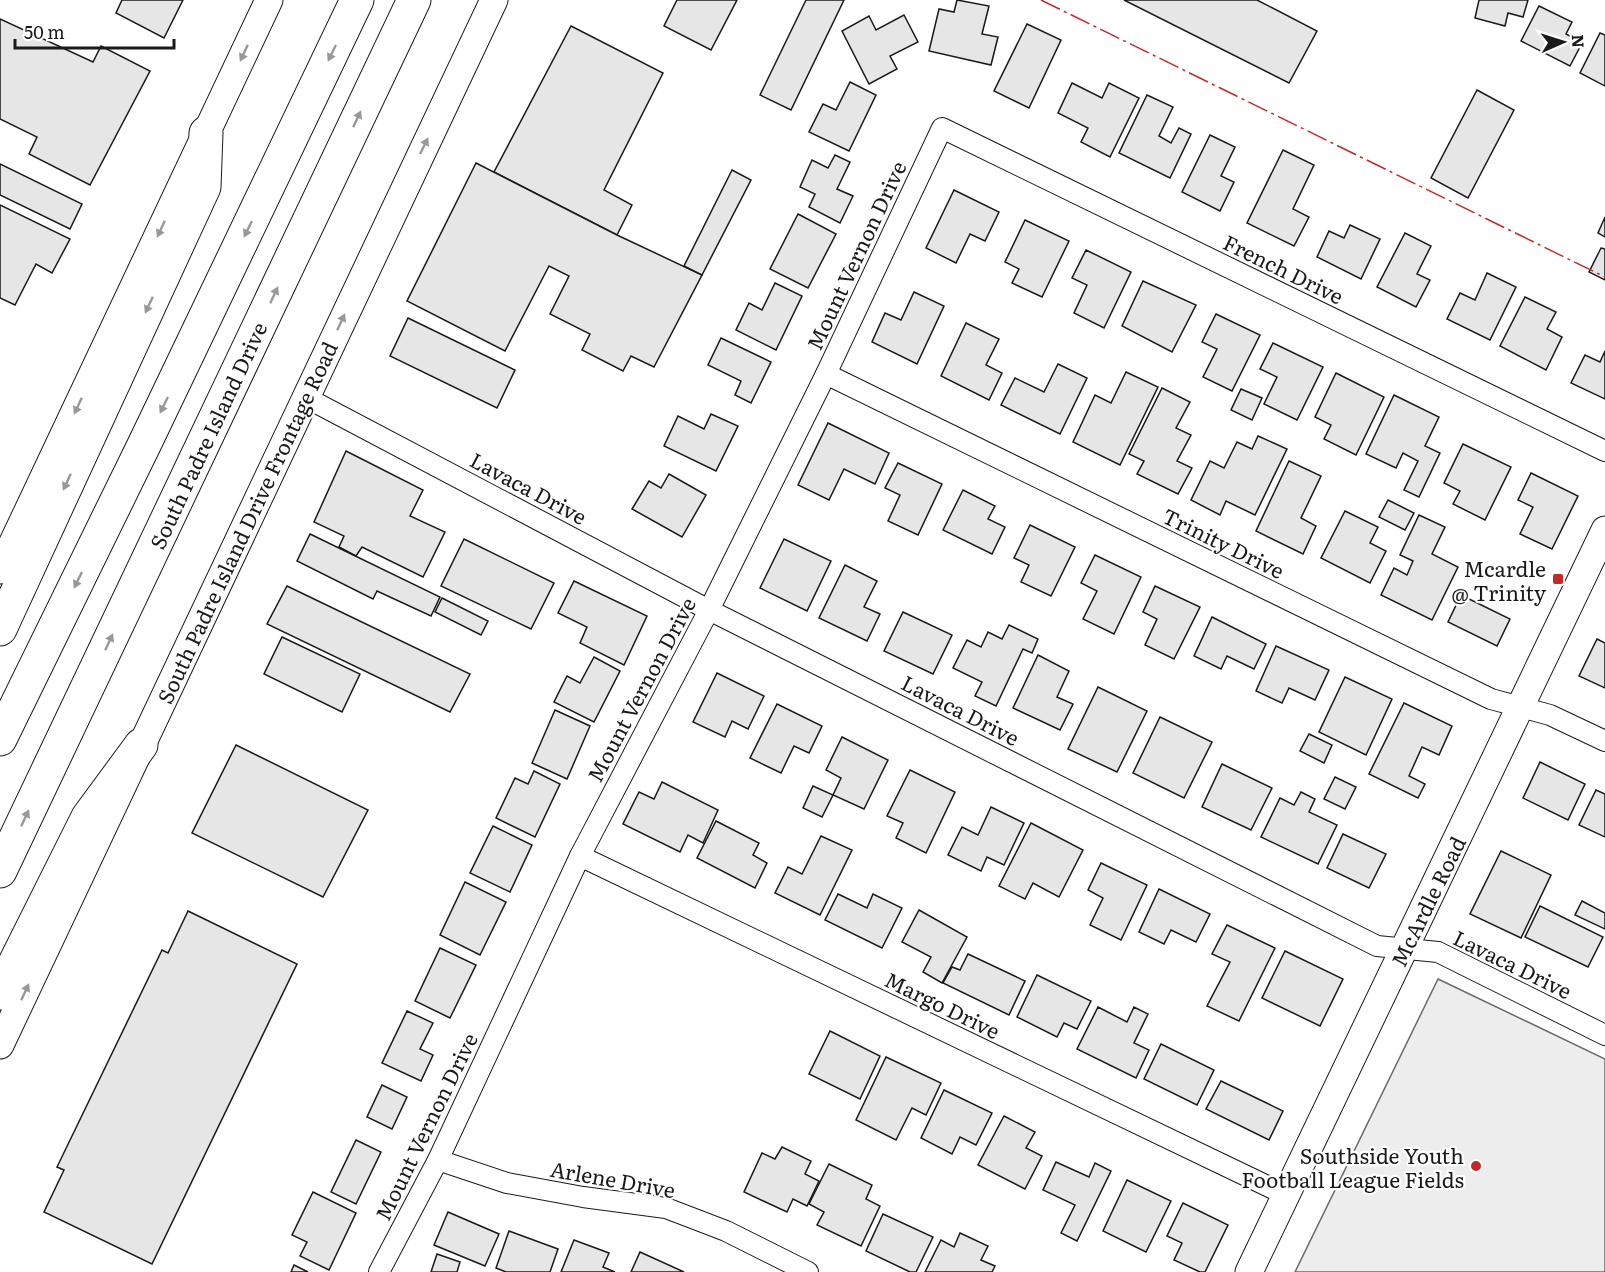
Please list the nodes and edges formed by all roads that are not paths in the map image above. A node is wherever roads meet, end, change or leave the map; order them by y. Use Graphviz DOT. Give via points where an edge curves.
graph roads {
  1 [pos="269,0"];
  2 [pos="357,0"];
  3 [pos="414,0"];
  4 [pos="494,0"];
  5 [pos="942,128"];
  6 [pos="206,133"];
  7 [pos="826,374"];
  8 [pos="305,397"];
  9 [pos="1605,451"];
  10 [pos="1605,530"];
  11 [pos="0,570"];
  12 [pos="709,610"];
  13 [pos="0,629"];
  14 [pos="1520,707"];
  15 [pos="0,739"];
  16 [pos="1605,741"];
  17 [pos="141,745"];
  18 [pos="580,856"];
  19 [pos="0,871"];
  20 [pos="1405,948"];
  21 [pos="0,993"];
  22 [pos="1605,1035"];
  23 [pos="0,1045"];
  24 [pos="438,1160"];
  25 [pos="1286,1195"];
  26 [pos="379,1272"];
  27 [pos="808,1272"];
  28 [pos="1249,1272"];
  1 -- 6 [label="main road, one-way"];
  2 -- 15 [label="highway, one-way"];
  19 -- 3 [label="highway, South Padre Island Drive, one-way"];
  8 -- 4 [label="main road, South Padre Island Drive Frontage Road, one-way"];
  5 -- 7 [label="street, Mount Vernon Drive"];
  5 -- 9 [label="street, French Drive"];
  6 -- 11 [label="main road, one-way"];
  6 -- 13 [label="highway, one-way" via="204,187"];
  7 -- 12 [label="street, Mount Vernon Drive"];
  7 -- 14 [label="street, Trinity Drive" via="1491,699"];
  8 -- 12 [label="street, Lavaca Drive"];
  8 -- 17 [label="main road, South Padre Island Drive Frontage Road"];
  10 -- 14 [label="main road, McArdle Road"];
  12 -- 18 [label="street, Mount Vernon Drive"];
  12 -- 20 [label="street, Lavaca Drive" via="1377,946"];
  14 -- 16 [label="street, Trinity Drive" via="1550,715"];
  14 -- 20 [label="main road, McArdle Road"];
  17 -- 21 [label="highway" via="87,817"];
  23 -- 17 [label="main road, South Padre Island Drive Frontage Road, one-way"];
  18 -- 24 [label="street, Mount Vernon Drive"];
  18 -- 25 [label="street, Margo Drive"];
  20 -- 22 [label="street, Lavaca Drive" via="1438,952"];
  20 -- 25 [label="main road, McArdle Road"];
  24 -- 26 [label="street, Mount Vernon Drive"];
  24 -- 27 [label="street, Arlene Drive" via="507,1183 666,1208 726,1231"];
  25 -- 28 [label="main road, McArdle Road"];
}
